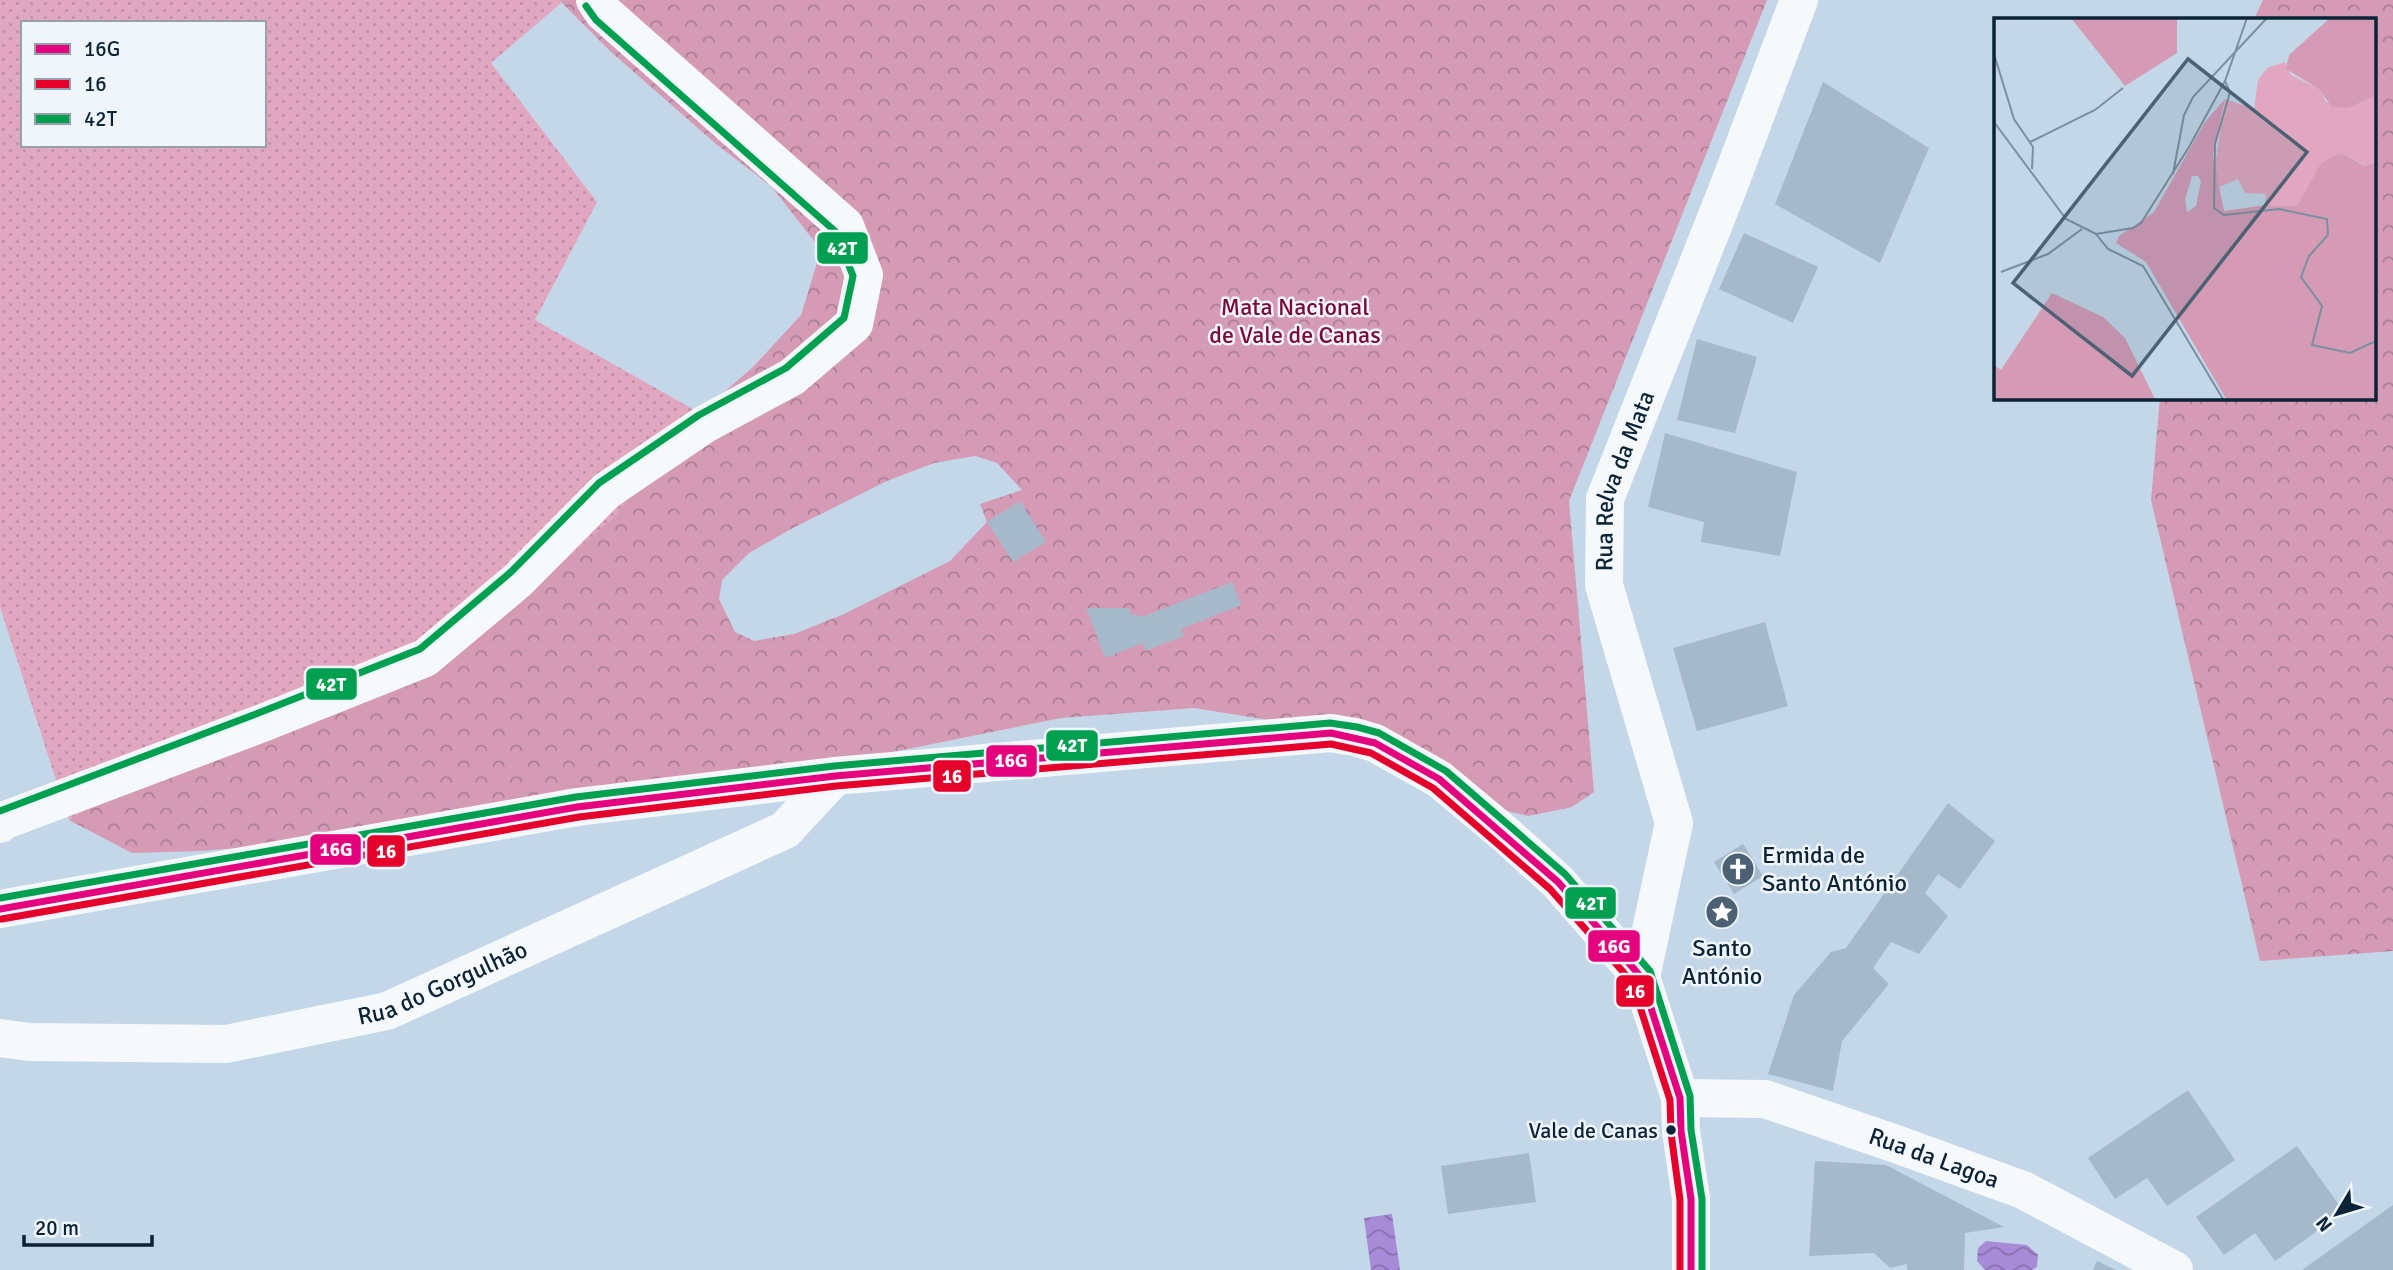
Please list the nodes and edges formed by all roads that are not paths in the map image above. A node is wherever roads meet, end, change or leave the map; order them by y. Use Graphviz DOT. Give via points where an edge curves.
graph roads {
  1 [pos="595,0"];
  2 [pos="1799,0"];
  3 [pos="835,776"];
  4 [pos="0,824"];
  5 [pos="0,909"];
  6 [pos="1641,977"];
  7 [pos="0,1038"];
  8 [pos="1680,1098"];
  9 [pos="1691,1270"];
  10 [pos="2174,1270"];
  1 -- 4 [label="street" via="603,12 845,226 864,275 854,324 792,377 705,424 606,491 517,580 425,658"];
  2 -- 6 [label="street, Rua Relva da Mata" via="1605,499 1604,585 1674,822"];
  3 -- 5 [label="street" via="578,807"];
  3 -- 6 [label="street" via="1331,733 1355,737 1375,743 1439,779 1505,834 1558,882"];
  3 -- 7 [label="street, Rua do Gorgulhão" via="785,830 387,1011 226,1044"];
  6 -- 8 [label="street"];
  8 -- 9 [label="street" via="1691,1199"];
  8 -- 10 [label="street, Rua da Lagoa" via="1765,1099 1896,1144 2023,1190"];
}
